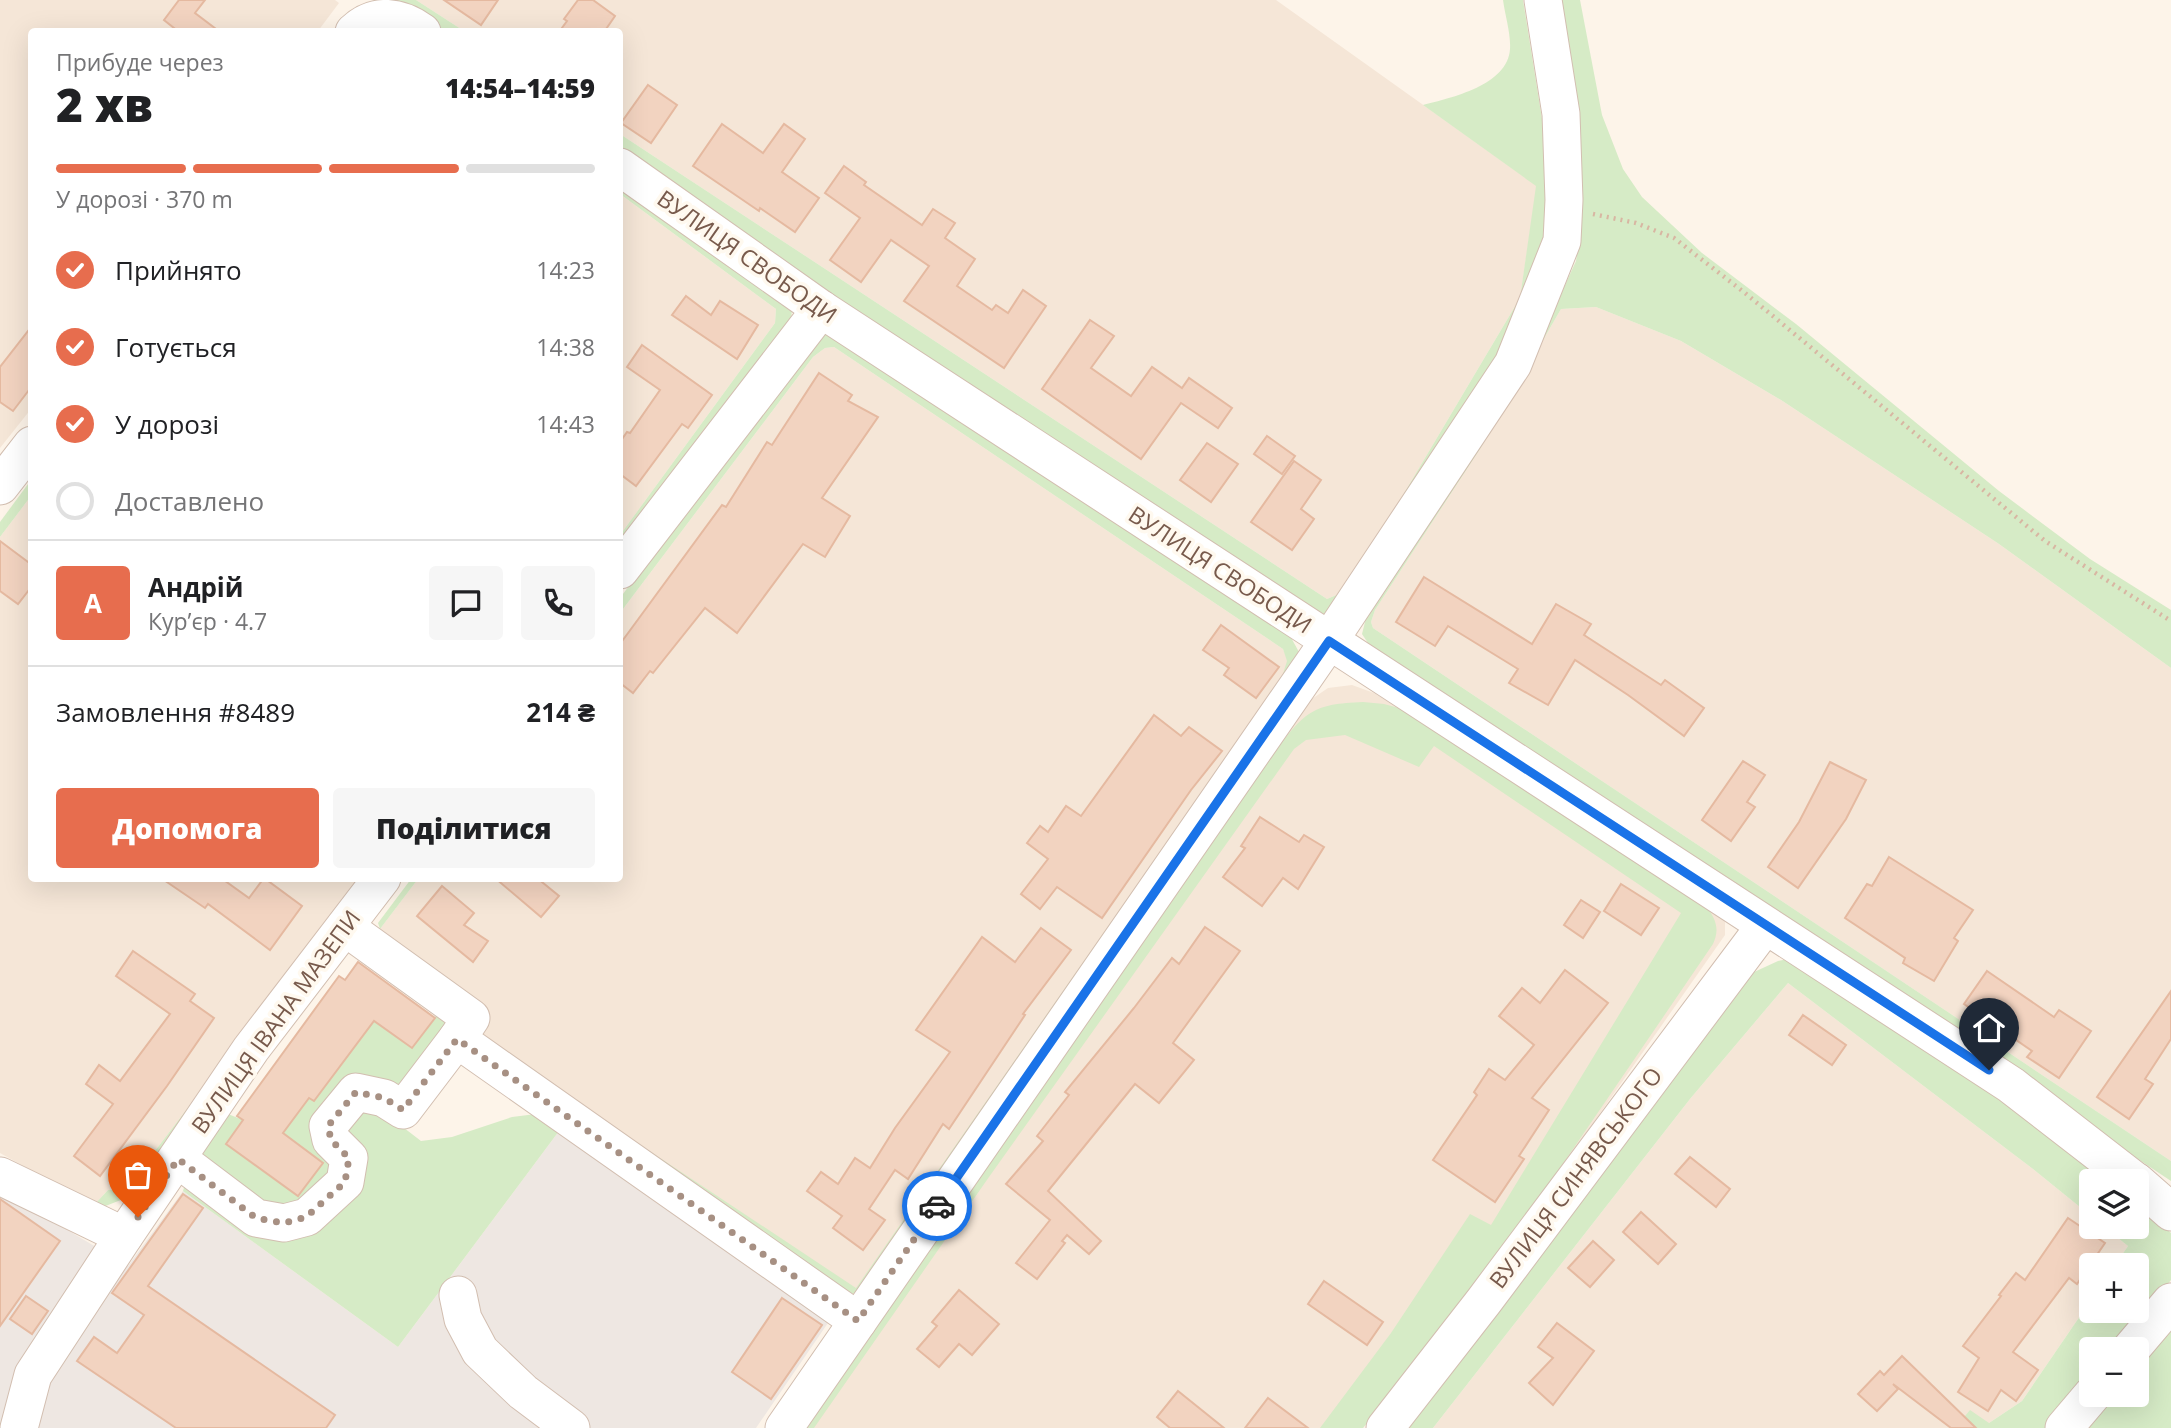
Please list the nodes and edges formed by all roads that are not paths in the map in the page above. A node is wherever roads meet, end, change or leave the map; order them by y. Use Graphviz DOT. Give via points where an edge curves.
graph roads {
  1 [pos="1543,0"];
  2 [pos="366,16"];
  3 [pos="415,28"];
  4 [pos="623,169"];
  5 [pos="821,309"];
  6 [pos="28,450"];
  7 [pos="0,486"];
  8 [pos="623,566"];
  9 [pos="1329,641"];
  10 [pos="379,882"];
  11 [pos="1765,926"];
  12 [pos="345,927"];
  13 [pos="457,1039"];
  14 [pos="178,1159"];
  15 [pos="2119,1169"];
  16 [pos="0,1176"];
  17 [pos="2149,1193"];
  18 [pos="2171,1212"];
  19 [pos="118,1247"];
  20 [pos="458,1295"];
  21 [pos="2171,1302"];
  22 [pos="858,1321"];
  23 [pos="2141,1337"];
  24 [pos="2082,1407"];
  25 [pos="19,1428"];
  26 [pos="571,1428"];
  27 [pos="784,1428"];
  28 [pos="1385,1428"];
  29 [pos="2064,1428"];
  1 -- 9 [label="street" via="1561,114 1562,241 1513,364"];
  2 -- 3 [label="street" via="402,20"];
  4 -- 5 [label="street, ВУЛИЦЯ СВОБОДИ"];
  5 -- 8 [label="street"];
  5 -- 9 [label="street, ВУЛИЦЯ СВОБОДИ"];
  6 -- 7 [label="street"];
  9 -- 11 [label="street, ВУЛИЦЯ СВОБОДИ"];
  9 -- 22 [label="street"];
  10 -- 12 [label="street, ВУЛИЦЯ ІВАНА МАЗЕПИ"];
  11 -- 15 [label="street, ВУЛИЦЯ СВОБОДИ" via="2011,1085"];
  11 -- 28 [label="street, ВУЛИЦЯ СИНЯВСЬКОГО"];
  12 -- 13 [label="street" via="471,1018"];
  12 -- 14 [label="street, ВУЛИЦЯ ІВАНА МАЗЕПИ" via="251,1049"];
  13 -- 14 [label="street" via="403,1110 384,1098 356,1092 344,1105 328,1126 331,1140 349,1158 345,1182 306,1217 284,1223 256,1218"];
  13 -- 22 [label="street"];
  14 -- 19 [label="street, ВУЛИЦЯ ІВАНА МАЗЕПИ"];
  16 -- 19 [label="street"];
  17 -- 18 [label="street, ВУЛИЦЯ СВОБОДИ"];
  19 -- 25 [label="street, ВУЛИЦЯ ІВАНА МАЗЕПИ" via="33,1375"];
  20 -- 26 [label="street" via="463,1319 480,1351 523,1392"];
  21 -- 23 [label="street"];
  22 -- 27 [label="street"];
  24 -- 29 [label="street"];
}
